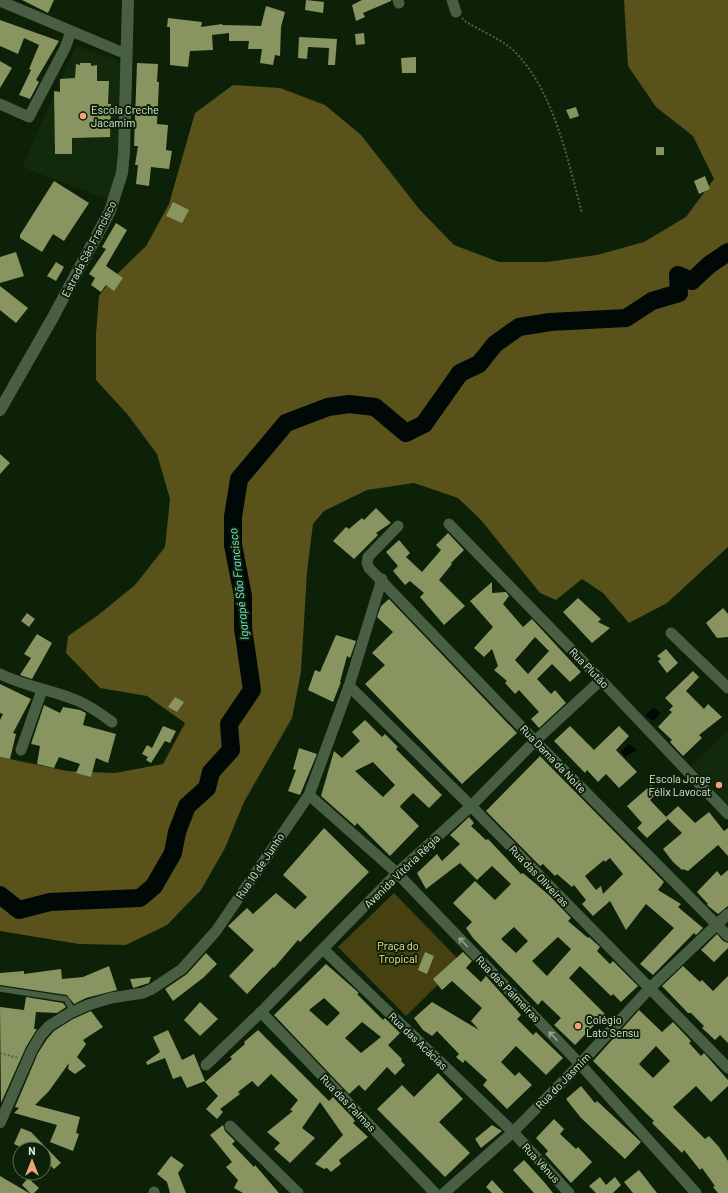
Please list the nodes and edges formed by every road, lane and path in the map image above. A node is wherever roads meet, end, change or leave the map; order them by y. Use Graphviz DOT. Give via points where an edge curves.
graph roads {
  1 [pos="128,0"];
  2 [pos="452,0"];
  3 [pos="0,1"];
  4 [pos="456,12"];
  5 [pos="70,32"];
  6 [pos="126,54"];
  7 [pos="0,104"];
  8 [pos="582,213"];
  9 [pos="0,410"];
  10 [pos="449,524"];
  11 [pos="398,526"];
  12 [pos="382,579"];
  13 [pos="672,632"];
  14 [pos="0,674"];
  15 [pos="601,680"];
  16 [pos="726,682"];
  17 [pos="350,686"];
  18 [pos="42,690"];
  19 [pos="112,722"];
  20 [pos="535,741"];
  21 [pos="20,750"];
  22 [pos="309,795"];
  23 [pos="471,806"];
  24 [pos="728,814"];
  25 [pos="397,872"];
  26 [pos="728,914"];
  27 [pos="717,925"];
  28 [pos="728,936"];
  29 [pos="323,949"];
  30 [pos="0,989"];
  31 [pos="649,989"];
  32 [pos="73,1011"];
  33 [pos="262,1012"];
  34 [pos="0,1053"];
  35 [pos="27,1061"];
  36 [pos="580,1064"];
  37 [pos="206,1065"];
  38 [pos="728,1068"];
  39 [pos="0,1123"];
  40 [pos="230,1126"];
  41 [pos="513,1132"];
  42 [pos="298,1193"];
  43 [pos="435,1193"];
  44 [pos="444,1193"];
  45 [pos="569,1193"];
  46 [pos="696,1193"];
  1 -- 6 [label="street, Estrada São Francisco"];
  2 -- 4 [label="street"];
  3 -- 5 [label="street"];
  4 -- 8 [label="path" via="466,22 507,45 518,55 541,88 561,139"];
  5 -- 6 [label="street"];
  5 -- 7 [label="street" via="65,48 30,117"];
  6 -- 9 [label="street, Estrada São Francisco" via="124,152 117,193 110,211 52,319"];
  10 -- 15 [label="street, Rua Plutão"];
  11 -- 12 [label="street" via="368,557 369,568"];
  12 -- 17 [label="street, Rua 10 de Junho"];
  12 -- 20 [label="street, Rua Dama da Noite"];
  13 -- 16 [label="street"];
  14 -- 18 [label="street"];
  15 -- 20 [label="street, Avenida Vitória Régia"];
  15 -- 24 [label="street, Rua Plutão"];
  17 -- 22 [label="street, Rua 10 de Junho"];
  17 -- 23 [label="street, Rua das Oliveiras"];
  18 -- 19 [label="street" via="76,700"];
  18 -- 21 [label="street"];
  20 -- 23 [label="street, Avenida Vitória Régia"];
  20 -- 27 [label="street, Rua Dama da Noite"];
  22 -- 25 [label="street, Rua das Palmeiras"];
  22 -- 32 [label="street, Rua 10 de Junho" via="216,931 182,969 160,985 143,993 100,1001"];
  23 -- 25 [label="street, Avenida Vitória Régia"];
  23 -- 31 [label="street, Rua das Oliveiras"];
  25 -- 29 [label="street, Avenida Vitória Régia"];
  36 -- 25 [label="street, Rua das Palmeiras, one-way"];
  26 -- 27 [label="street, Rua do Jasmim"];
  27 -- 28 [label="street, Rua Dama da Noite"];
  27 -- 31 [label="street, Rua do Jasmim"];
  29 -- 33 [label="street, Avenida Vitória Régia"];
  29 -- 41 [label="street, Rua das Acácias"];
  30 -- 32 [label="lane" via="66,998"];
  31 -- 36 [label="street, Rua do Jasmim"];
  31 -- 38 [label="street, Rua das Oliveiras"];
  32 -- 35 [label="street, Rua 10 de Junho" via="49,1026"];
  33 -- 37 [label="street, Avenida Vitória Régia"];
  33 -- 43 [label="street, Rua das Palmas"];
  34 -- 35 [label="path"];
  35 -- 39 [label="street, Rua 10 de Junho"];
  36 -- 41 [label="street, Rua do Jasmim"];
  36 -- 46 [label="street, Rua das Palmeiras"];
  40 -- 42 [label="street"];
  41 -- 44 [label="street, Rua do Jasmim"];
  41 -- 45 [label="street, Rua Vênus"];
}
